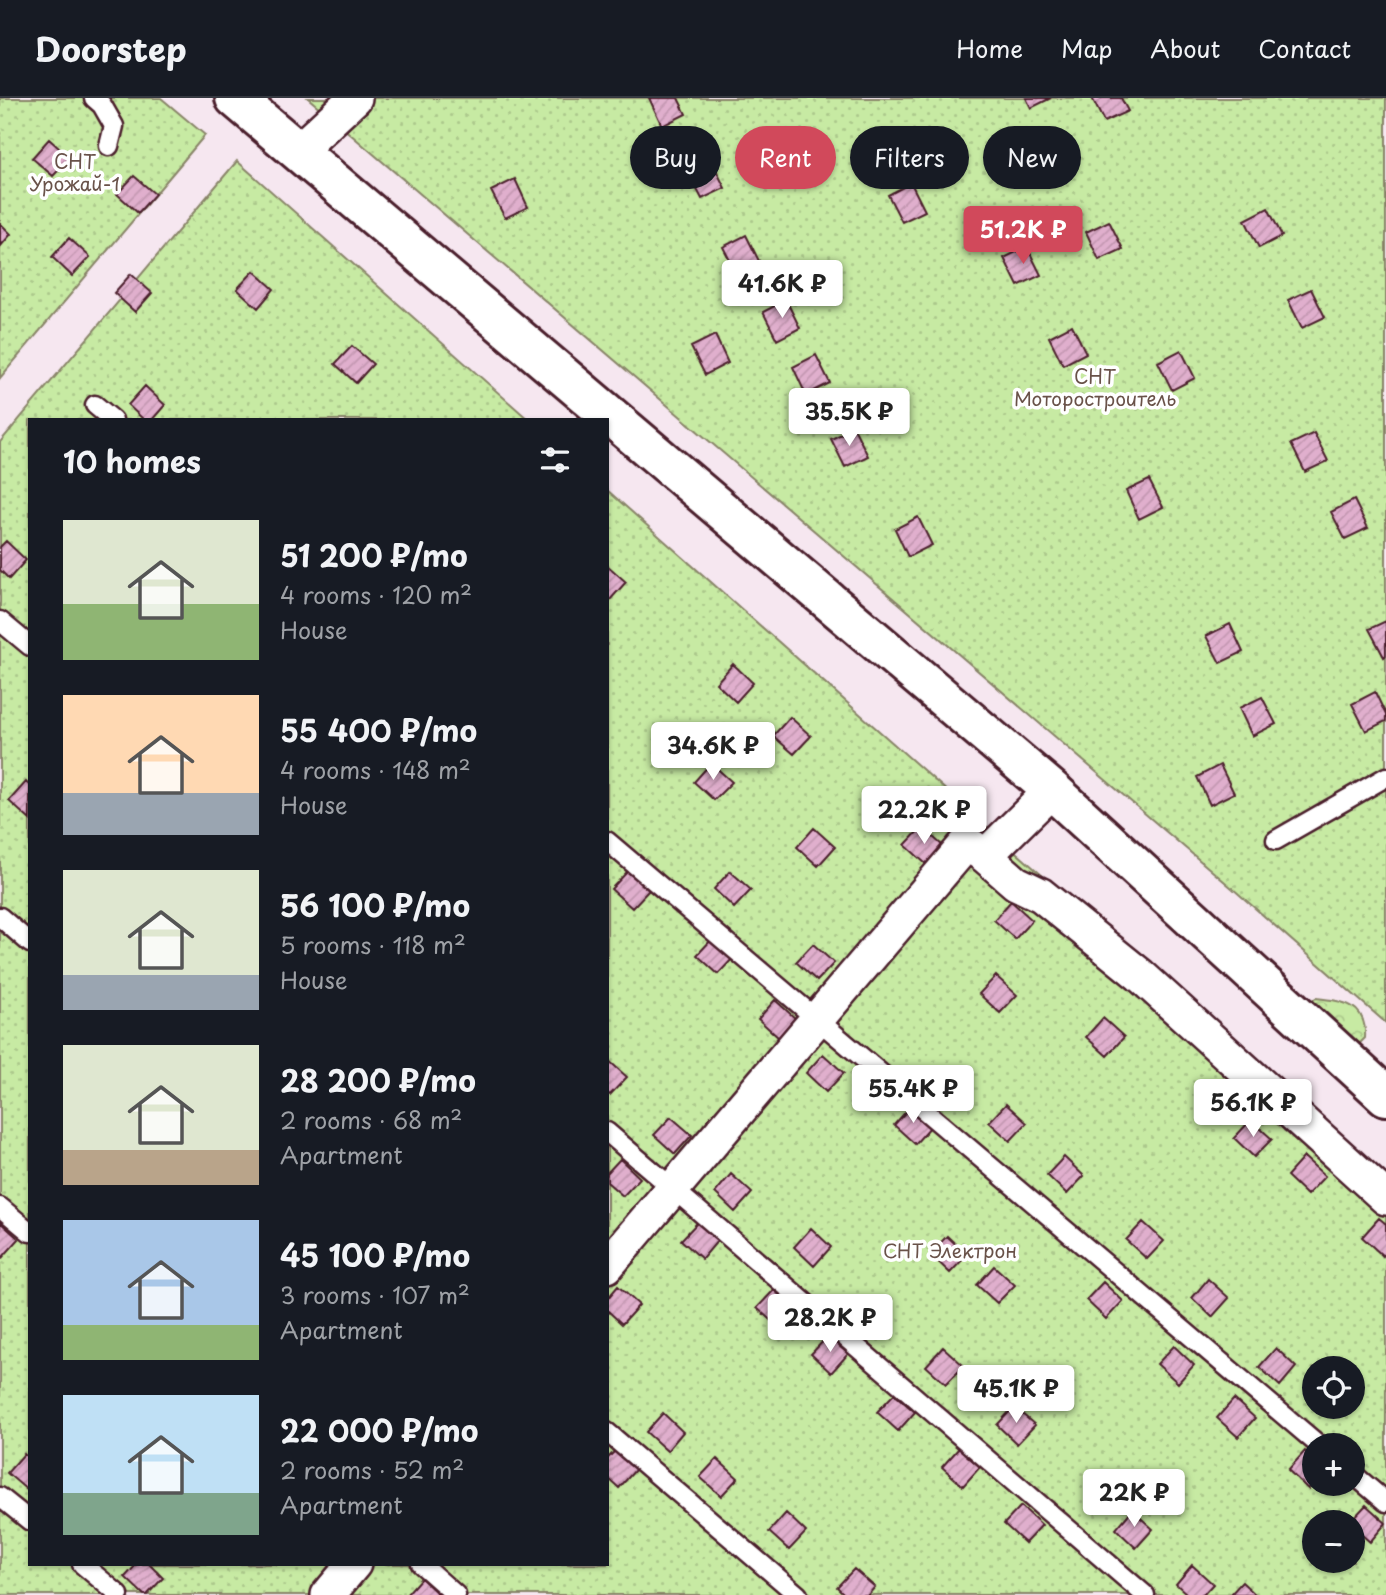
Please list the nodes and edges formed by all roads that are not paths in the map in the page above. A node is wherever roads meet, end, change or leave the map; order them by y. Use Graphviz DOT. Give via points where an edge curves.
graph roads {
  1 [pos="94,98"];
  2 [pos="235,98"];
  3 [pos="355,98"];
  4 [pos="109,146"];
  5 [pos="299,150"];
  6 [pos="95,405"];
  7 [pos="111,418"];
  8 [pos="0,621"];
  9 [pos="28,644"];
  10 [pos="1386,777"];
  11 [pos="1052,790"];
  12 [pos="1276,840"];
  13 [pos="609,843"];
  14 [pos="985,856"];
  15 [pos="0,918"];
  16 [pos="28,941"];
  17 [pos="817,1020"];
  18 [pos="1386,1096"];
  19 [pos="609,1134"];
  20 [pos="674,1188"];
  21 [pos="1386,1198"];
  22 [pos="0,1207"];
  23 [pos="28,1230"];
  24 [pos="609,1264"];
  25 [pos="1305,1433"];
  26 [pos="609,1434"];
  27 [pos="1365,1484"];
  28 [pos="0,1497"];
  29 [pos="1386,1502"];
  30 [pos="28,1519"];
  31 [pos="84,1566"];
  32 [pos="352,1566"];
  33 [pos="423,1566"];
  34 [pos="119,1595"];
  35 [pos="328,1595"];
  36 [pos="456,1595"];
  37 [pos="798,1595"];
  38 [pos="1145,1595"];
  1 -- 4 [label="lane" via="114,125"];
  2 -- 5 [label="street"];
  3 -- 5 [label="street"];
  5 -- 11 [label="street"];
  6 -- 7 [label="lane"];
  8 -- 9 [label="lane"];
  10 -- 12 [label="lane"];
  11 -- 14 [label="street"];
  11 -- 18 [label="street"];
  13 -- 17 [label="lane"];
  14 -- 17 [label="street" via="967,843"];
  14 -- 21 [label="street" via="1140,975"];
  15 -- 16 [label="lane"];
  17 -- 20 [label="street"];
  17 -- 25 [label="lane"];
  19 -- 20 [label="lane"];
  20 -- 24 [label="street"];
  20 -- 38 [label="lane"];
  22 -- 23 [label="lane"];
  26 -- 37 [label="lane"];
  27 -- 29 [label="lane"];
  28 -- 30 [label="lane"];
  31 -- 34 [label="lane"];
  32 -- 35 [label="street"];
  33 -- 36 [label="lane"];
}
